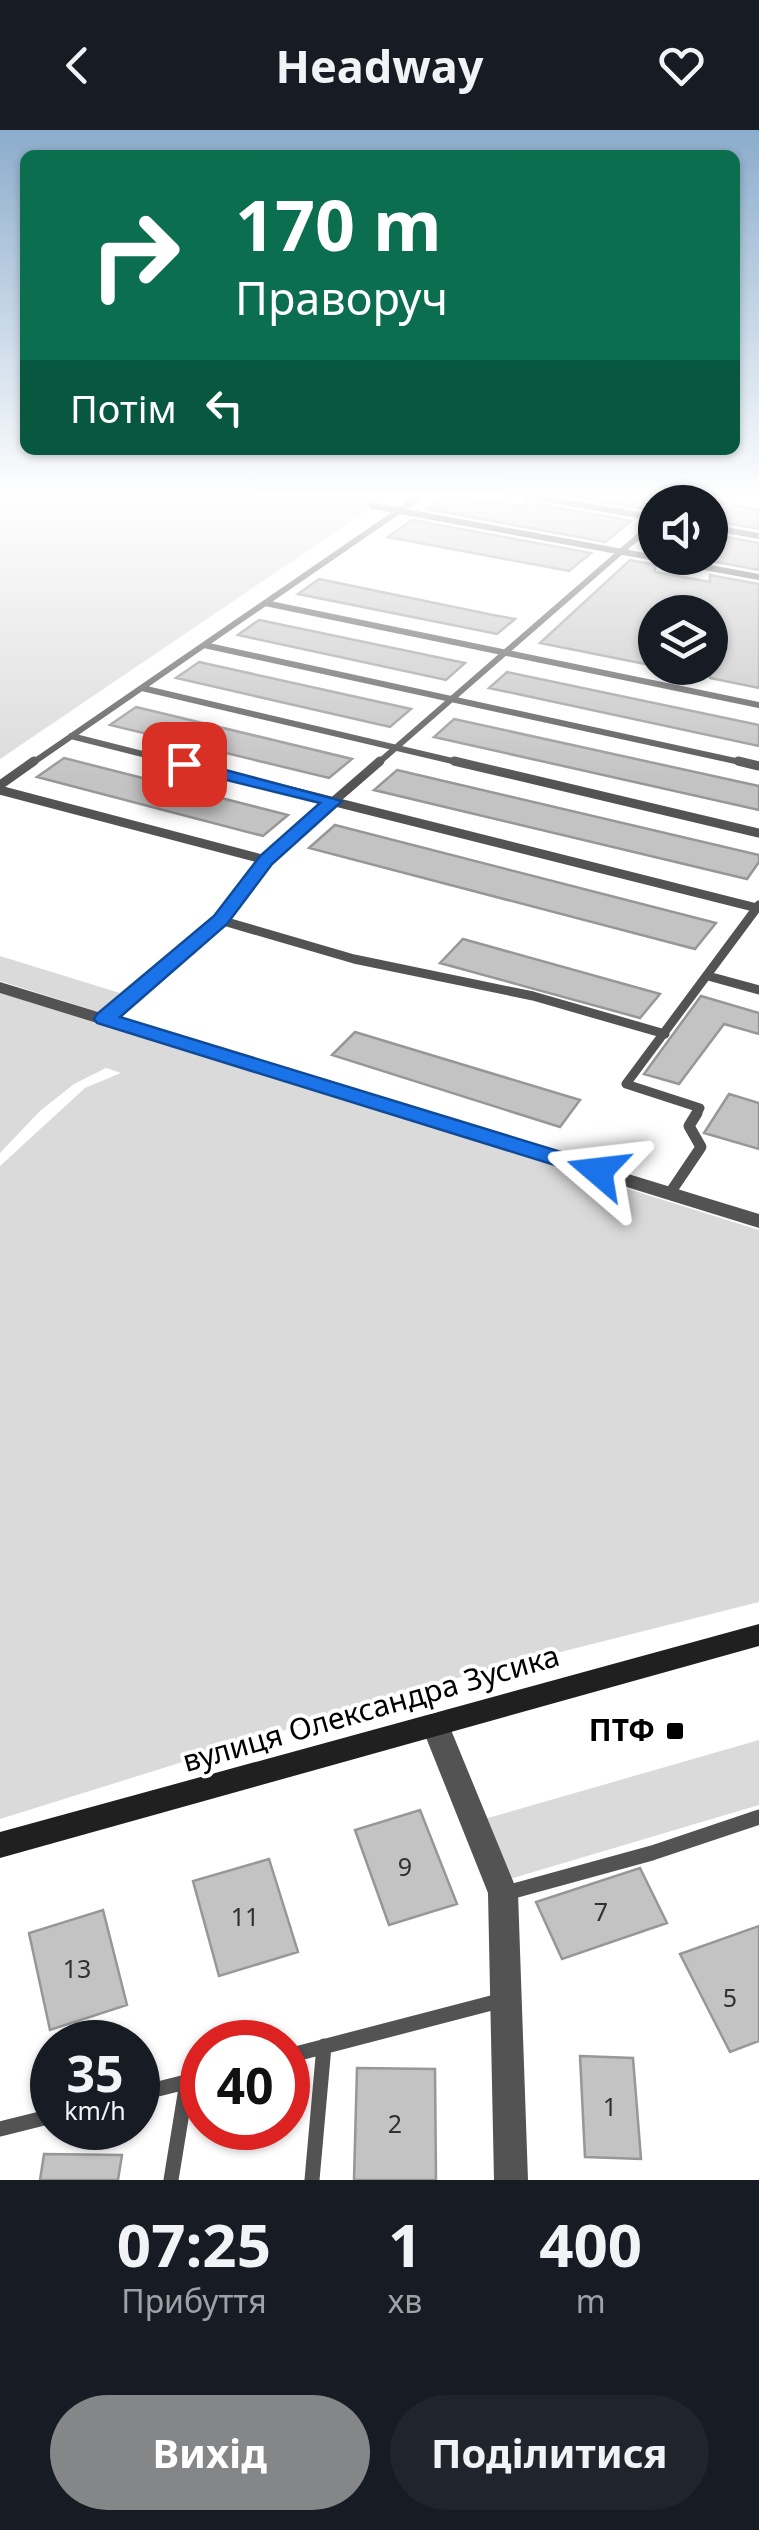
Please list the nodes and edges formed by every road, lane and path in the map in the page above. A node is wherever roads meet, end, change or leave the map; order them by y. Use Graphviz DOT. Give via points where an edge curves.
graph roads {
  1 [pos="282,591"];
  2 [pos="577,591"];
  3 [pos="265,602"];
  4 [pos="204,645"];
  5 [pos="507,652"];
  6 [pos="142,688"];
  7 [pos="452,699"];
  8 [pos="759,704"];
  9 [pos="72,736"];
  10 [pos="394,748"];
  11 [pos="759,766"];
  12 [pos="0,787"];
  13 [pos="333,801"];
  14 [pos="759,833"];
  15 [pos="266,860"];
  16 [pos="758,906"];
  17 [pos="220,920"];
  18 [pos="708,976"];
  19 [pos="0,986"];
  20 [pos="759,990"];
  21 [pos="105,1019"];
  22 [pos="665,1034"];
  23 [pos="670,1194"];
  24 [pos="759,1221"];
  25 [pos="759,1635"];
  26 [pos="435,1725"];
  27 [pos="759,1818"];
  28 [pos="0,1845"];
  29 [pos="503,1894"];
  30 [pos="508,1999"];
  31 [pos="324,2046"];
  32 [pos="310,2050"];
  33 [pos="30,2122"];
  34 [pos="0,2130"];
  35 [pos="180,2142"];
  36 [pos="171,2180"];
  37 [pos="312,2180"];
  38 [pos="510,2180"];
  1 -- 3 [label="lane"];
  2 -- 5 [label="lane"];
  3 -- 4 [label="lane"];
  3 -- 5 [label="lane"];
  4 -- 6 [label="lane"];
  4 -- 7 [label="lane"];
  5 -- 7 [label="lane"];
  5 -- 8 [label="lane"];
  6 -- 9 [label="lane"];
  6 -- 10 [label="lane"];
  7 -- 10 [label="lane"];
  7 -- 11 [label="lane"];
  9 -- 12 [label="lane"];
  9 -- 13 [label="lane"];
  10 -- 13 [label="lane"];
  10 -- 14 [label="lane"];
  12 -- 15 [label="lane"];
  13 -- 15 [label="lane"];
  13 -- 16 [label="lane"];
  15 -- 17 [label="lane"];
  16 -- 18 [label="lane"];
  17 -- 21 [label="lane"];
  17 -- 22 [label="lane"];
  18 -- 20 [label="lane"];
  18 -- 22 [label="lane"];
  19 -- 21 [label="street"];
  21 -- 23 [label="street"];
  22 -- 23 [label="lane" via="626,1084 700,1108 689,1126 701,1147"];
  23 -- 24 [label="street"];
  25 -- 26 [label="main road, вулиця Олександра Зусика"];
  26 -- 28 [label="main road, вулиця Олександра Зусика"];
  26 -- 29 [label="street"];
  27 -- 29 [label="lane"];
  29 -- 30 [label="street"];
  30 -- 31 [label="lane"];
  30 -- 38 [label="street"];
  31 -- 32 [label="lane"];
  31 -- 37 [label="lane"];
  33 -- 34 [label="lane"];
  35 -- 36 [label="lane"];
}
